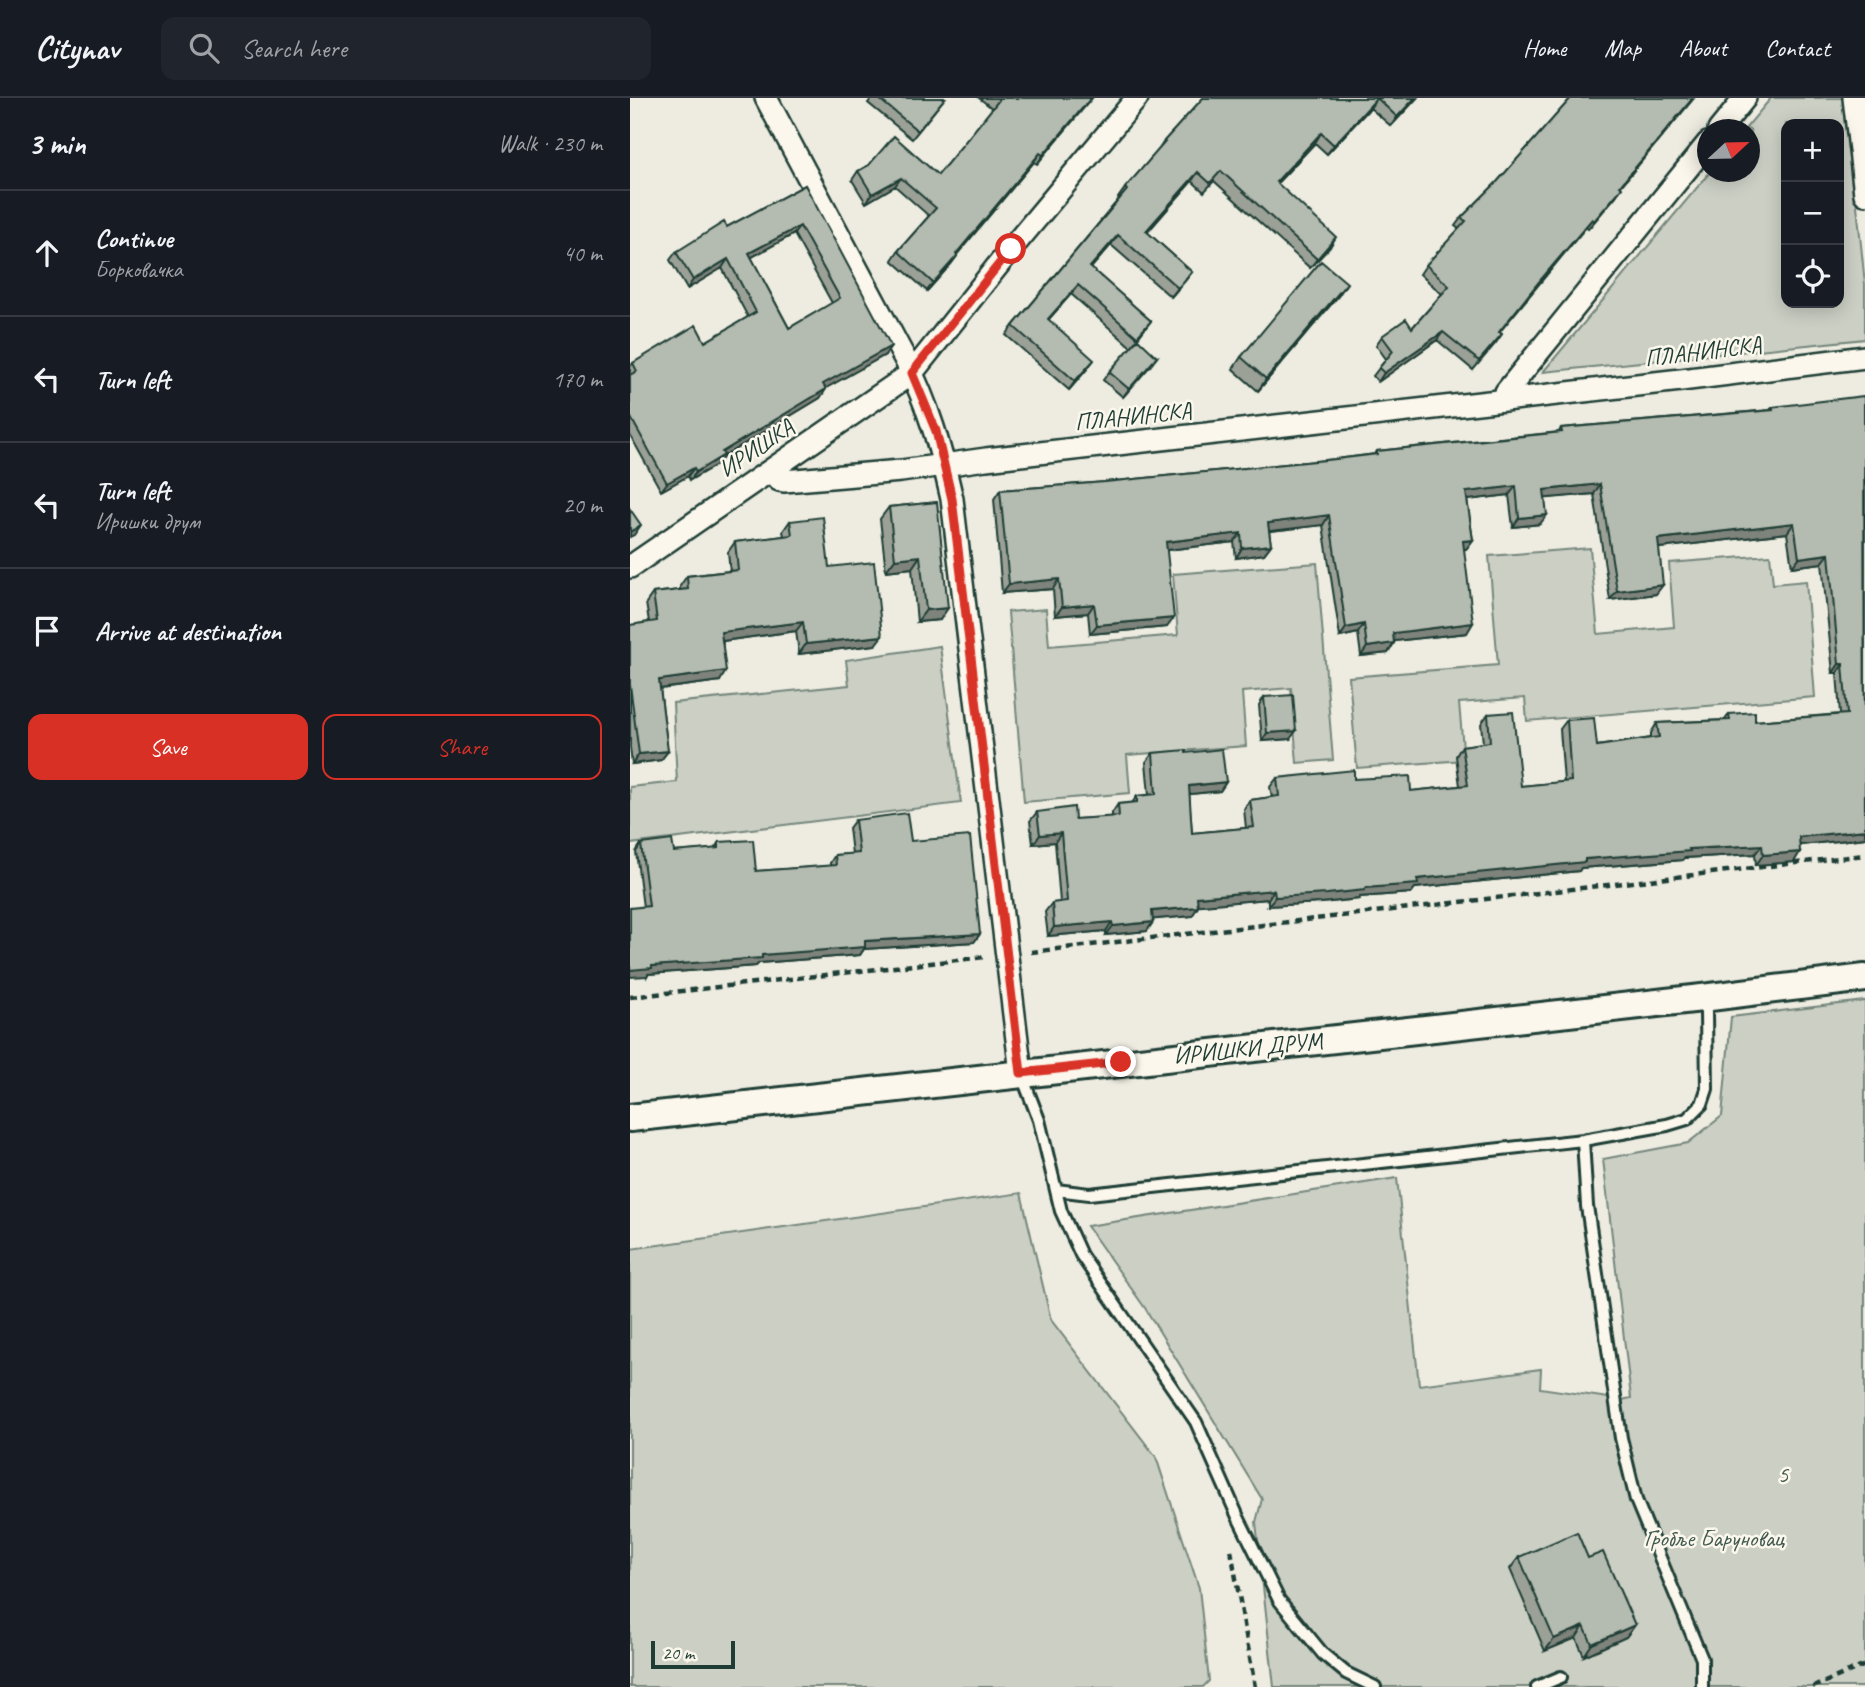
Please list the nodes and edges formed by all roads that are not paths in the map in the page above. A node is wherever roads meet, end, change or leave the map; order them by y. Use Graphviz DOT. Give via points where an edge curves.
graph roads {
  1 [pos="766,98"];
  2 [pos="1138,98"];
  3 [pos="1745,98"];
  4 [pos="1854,98"];
  5 [pos="1728,119"];
  6 [pos="1697,155"];
  7 [pos="1865,194"];
  8 [pos="1865,357"];
  9 [pos="912,373"];
  10 [pos="1505,399"];
  11 [pos="944,465"];
  12 [pos="771,471"];
  13 [pos="630,567"];
  14 [pos="1865,978"];
  15 [pos="1702,998"];
  16 [pos="1021,1073"];
  17 [pos="630,1118"];
  18 [pos="1583,1140"];
  19 [pos="1056,1190"];
  20 [pos="1561,1677"];
  21 [pos="1375,1687"];
  22 [pos="1538,1687"];
  23 [pos="1702,1687"];
  1 -- 9 [label="street"];
  2 -- 9 [label="street, ИРИШКА"];
  3 -- 5 [label="street"];
  4 -- 7 [label="street"];
  6 -- 10 [label="street" via="1506,392"];
  8 -- 10 [label="street, ПЛАНИНСКА"];
  9 -- 11 [label="street"];
  9 -- 12 [label="street, ИРИШКА"];
  10 -- 11 [label="street, ПЛАНИНСКА"];
  11 -- 12 [label="street, ПЛАНИНСКА" via="784,481"];
  11 -- 16 [label="street" via="952,499"];
  12 -- 13 [label="street, ИРИШКА"];
  14 -- 15 [label="street, ИРИШКИ ДРУМ"];
  15 -- 16 [label="street, ИРИШКИ ДРУМ"];
  15 -- 18 [label="lane" via="1708,1059 1702,1104 1687,1119"];
  16 -- 17 [label="street, ИРИШКИ ДРУМ"];
  16 -- 19 [label="lane" via="1039,1120"];
  18 -- 19 [label="lane" via="1089,1194"];
  18 -- 23 [label="lane" via="1587,1206 1621,1438 1636,1500 1702,1659"];
  19 -- 21 [label="lane" via="1081,1255 1196,1422 1279,1600 1323,1654 1346,1673"];
  20 -- 22 [label="lane"];
}
